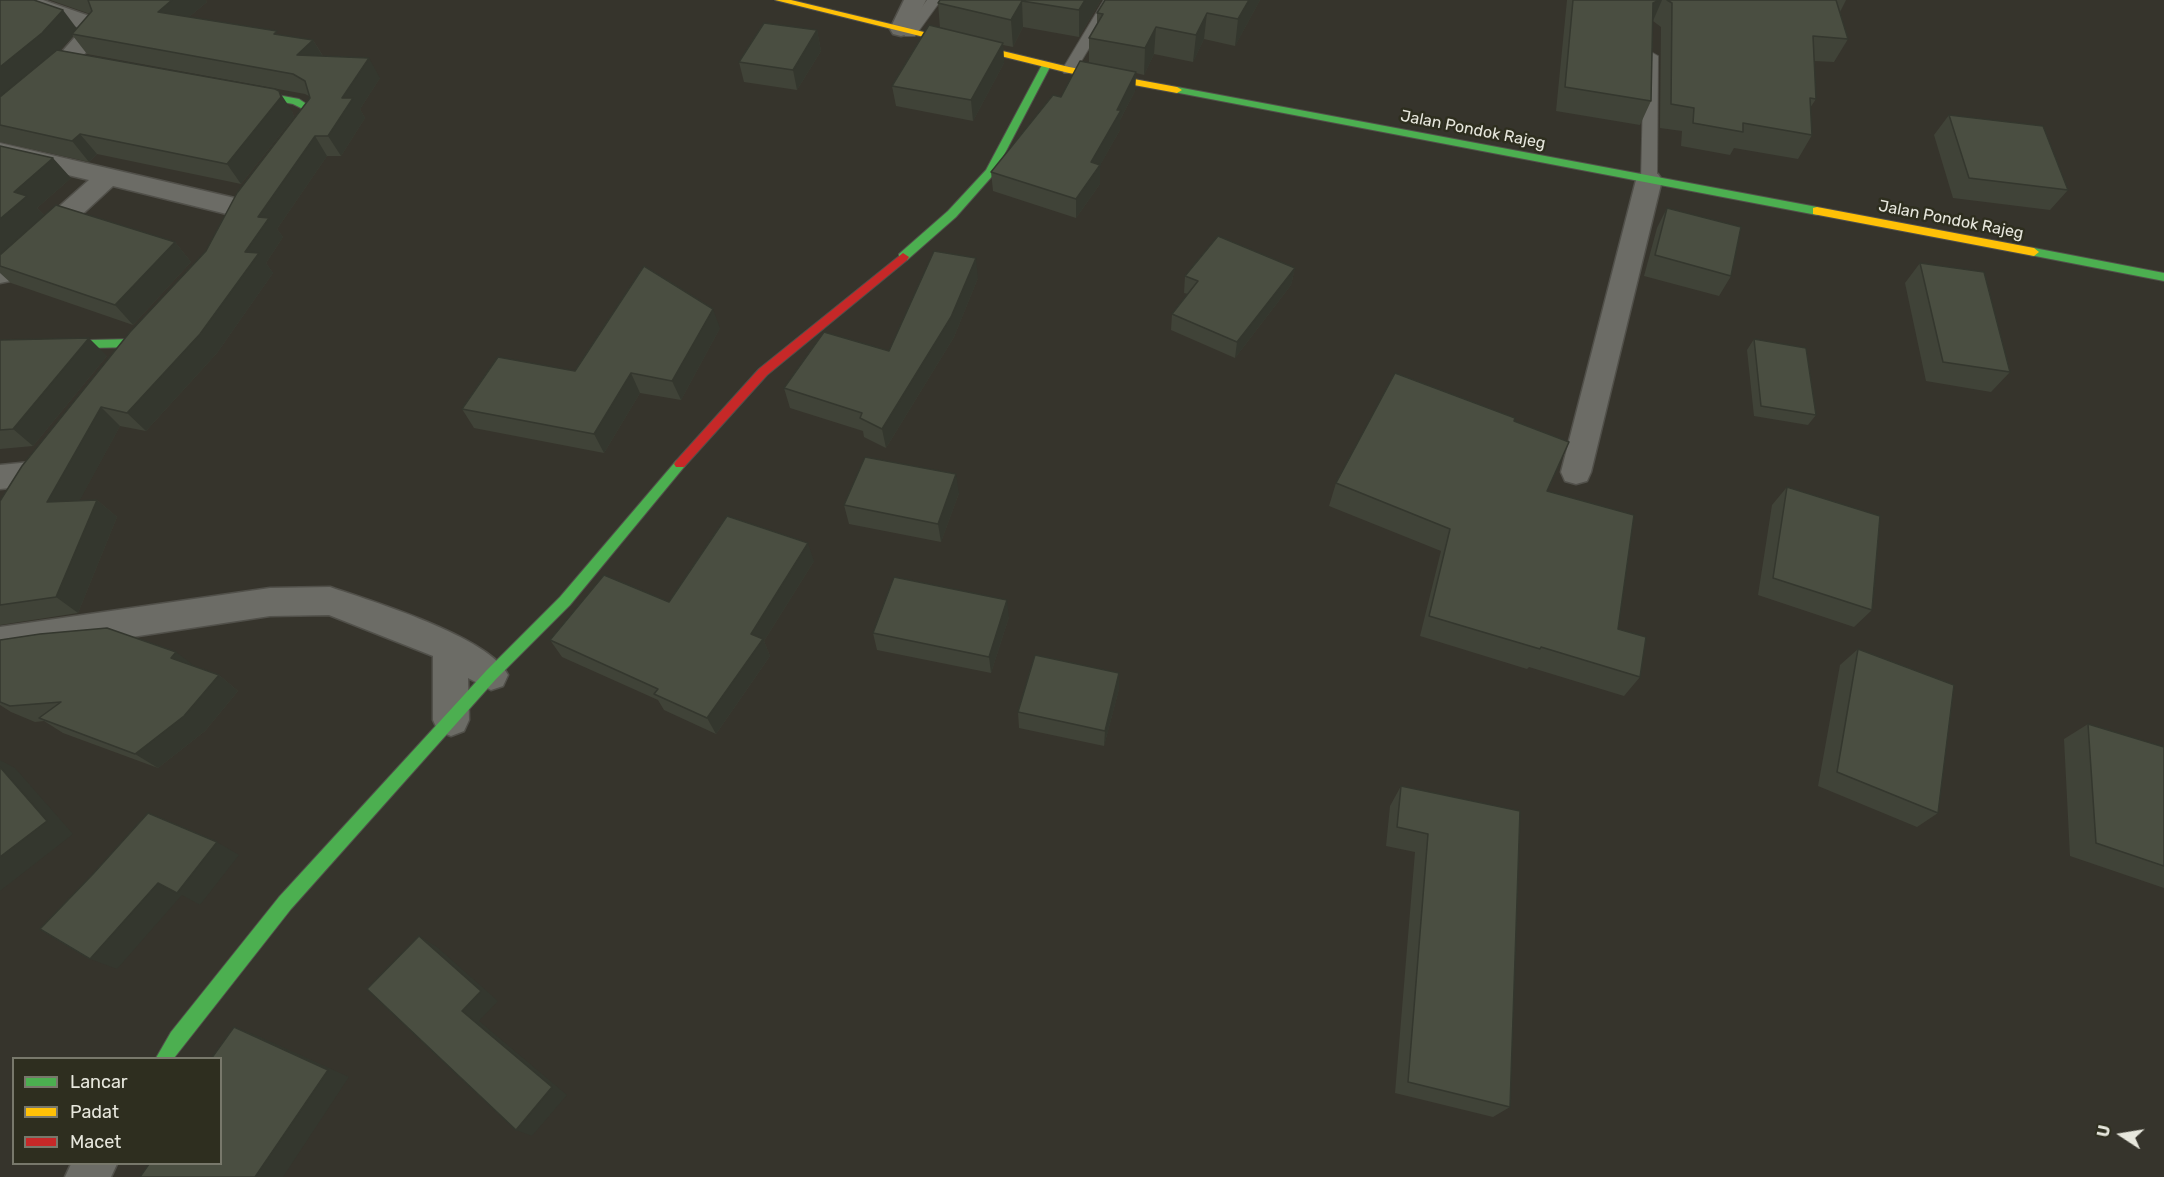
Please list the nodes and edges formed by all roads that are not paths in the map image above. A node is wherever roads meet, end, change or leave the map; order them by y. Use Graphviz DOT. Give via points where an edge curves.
graph roads {
  1 [pos="22,0"];
  2 [pos="780,0"];
  3 [pos="915,0"];
  4 [pos="934,0"];
  5 [pos="1111,0"];
  6 [pos="905,31"];
  7 [pos="1652,38"];
  8 [pos="1046,65"];
  9 [pos="1069,70"];
  10 [pos="227,88"];
  11 [pos="0,116"];
  12 [pos="0,151"];
  13 [pos="280,154"];
  14 [pos="108,177"];
  15 [pos="1649,180"];
  16 [pos="240,208"];
  17 [pos="0,274"];
  18 [pos="2164,277"];
  19 [pos="164,313"];
  20 [pos="136,343"];
  21 [pos="0,346"];
  22 [pos="113,371"];
  23 [pos="39,464"];
  24 [pos="1576,472"];
  25 [pos="6,490"];
  26 [pos="0,642"];
  27 [pos="450,647"];
  28 [pos="491,675"];
  29 [pos="451,720"];
  30 [pos="165,1057"];
  1 -- 11 [label="street" via="93,25 94,30 72,61"];
  2 -- 6 [label="street, Jalan Pondok Rajeg"];
  3 -- 6 [label="street"];
  4 -- 6 [label="lane"];
  5 -- 9 [label="lane"];
  6 -- 8 [label="street, Jalan Pondok Rajeg"];
  7 -- 15 [label="lane"];
  8 -- 9 [label="street, Jalan Pondok Rajeg"];
  8 -- 28 [label="street" via="990,172 952,214 763,372 566,602"];
  9 -- 15 [label="street, Jalan Pondok Rajeg"];
  10 -- 13 [label="street" via="296,101 306,107 308,119"];
  12 -- 14 [label="street"];
  14 -- 16 [label="street"];
  14 -- 17 [label="street"];
  15 -- 18 [label="street, Jalan Pondok Rajeg"];
  15 -- 24 [label="street"];
  19 -- 20 [label="street"];
  20 -- 21 [label="street"];
  20 -- 22 [label="street"];
  23 -- 25 [label="street"];
  26 -- 27 [label="street" via="270,602 330,601"];
  27 -- 28 [label="street"];
  27 -- 29 [label="street"];
  28 -- 29 [label="street"];
  29 -- 30 [label="street" via="285,903"];
}
